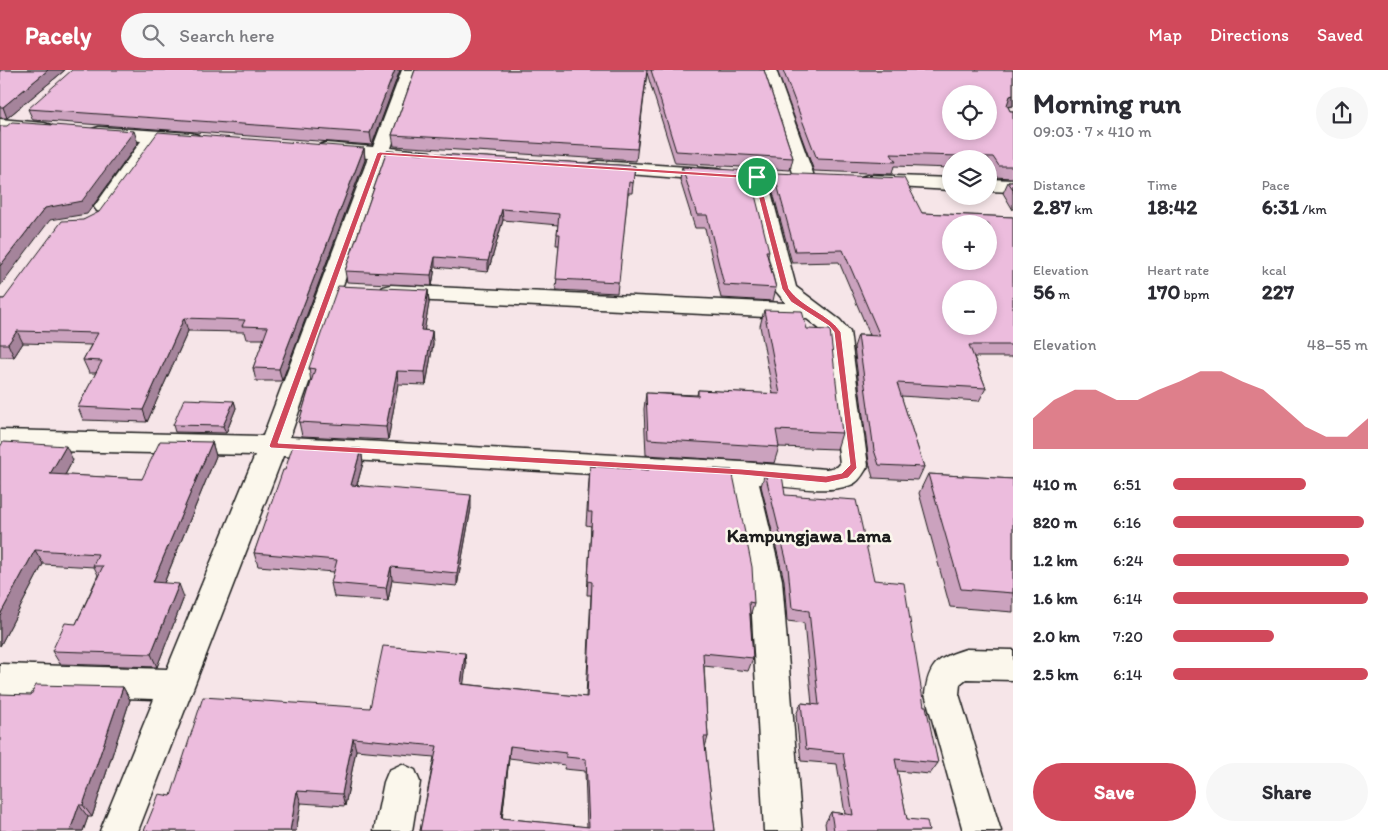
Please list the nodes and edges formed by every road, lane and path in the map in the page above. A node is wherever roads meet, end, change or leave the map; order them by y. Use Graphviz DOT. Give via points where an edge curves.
graph roads {
  1 [pos="410,70"];
  2 [pos="768,70"];
  3 [pos="10,125"];
  4 [pos="154,137"];
  5 [pos="213,141"];
  6 [pos="311,148"];
  7 [pos="380,153"];
  8 [pos="438,157"];
  9 [pos="583,166"];
  10 [pos="773,178"];
  11 [pos="805,179"];
  12 [pos="824,179"];
  13 [pos="854,180"];
  14 [pos="942,184"];
  15 [pos="997,185"];
  16 [pos="1013,186"];
  17 [pos="92,223"];
  18 [pos="350,291"];
  19 [pos="813,312"];
  20 [pos="0,440"];
  21 [pos="274,446"];
  22 [pos="742,472"];
  23 [pos="1013,665"];
  24 [pos="0,679"];
  25 [pos="177,685"];
  26 [pos="402,782"];
  27 [pos="119,831"];
  28 [pos="393,831"];
  29 [pos="783,831"];
  30 [pos="982,831"];
  1 -- 7 [label="street"];
  2 -- 11 [label="street"];
  3 -- 4 [label="street"];
  4 -- 5 [label="street"];
  4 -- 17 [label="street"];
  6 -- 7 [label="street"];
  7 -- 8 [label="street"];
  7 -- 18 [label="street"];
  9 -- 10 [label="street"];
  10 -- 11 [label="street"];
  10 -- 19 [label="street" via="785,289 794,300"];
  11 -- 12 [label="street"];
  13 -- 14 [label="street"];
  15 -- 16 [label="street"];
  18 -- 19 [label="street"];
  18 -- 21 [label="street"];
  19 -- 22 [label="street" via="838,332 854,466 845,476 826,480"];
  20 -- 21 [label="street"];
  21 -- 22 [label="street"];
  21 -- 25 [label="street"];
  22 -- 29 [label="street" via="766,580"];
  23 -- 30 [label="street" via="966,664 953,668 944,678 942,694 947,716"];
  24 -- 25 [label="street"];
  25 -- 27 [label="street"];
  26 -- 28 [label="street"];
}
